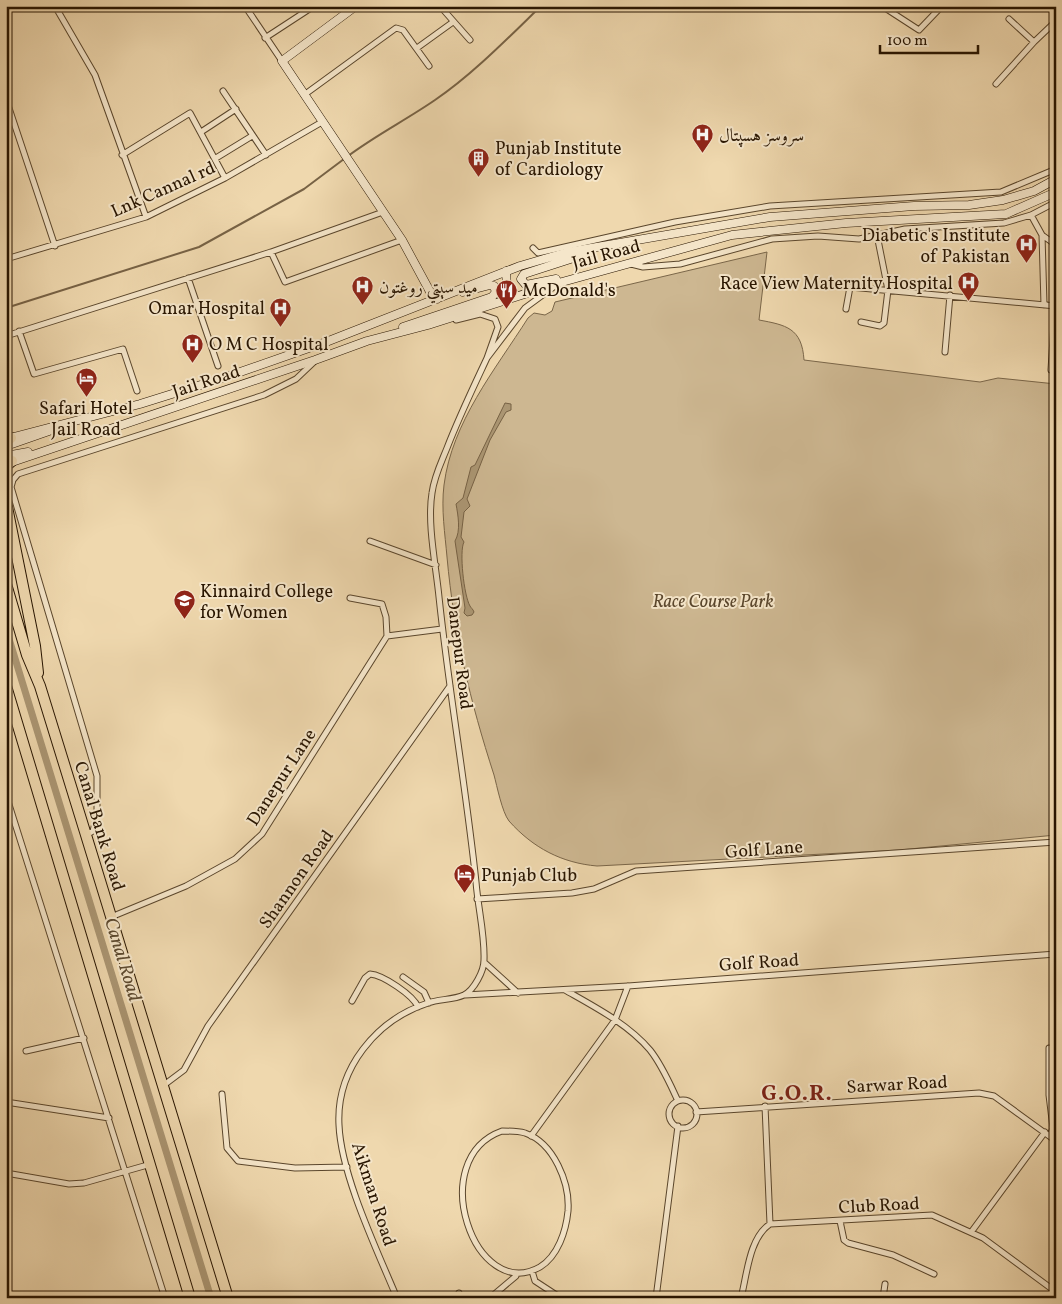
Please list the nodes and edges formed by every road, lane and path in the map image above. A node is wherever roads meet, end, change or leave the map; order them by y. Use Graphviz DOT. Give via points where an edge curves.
graph roads {
  1 [pos="55,6"];
  2 [pos="245,6"];
  3 [pos="314,6"];
  4 [pos="356,6"];
  5 [pos="440,6"];
  6 [pos="882,6"];
  7 [pos="942,6"];
  8 [pos="1009,19"];
  9 [pos="1056,21"];
  10 [pos="453,22"];
  11 [pos="265,38"];
  12 [pos="470,40"];
  13 [pos="1034,42"];
  14 [pos="417,48"];
  15 [pos="282,61"];
  16 [pos="429,66"];
  17 [pos="996,84"];
  18 [pos="223,91"];
  19 [pos="304,95"];
  20 [pos="6,99"];
  21 [pos="236,109"];
  22 [pos="322,122"];
  23 [pos="201,132"];
  24 [pos="252,136"];
  25 [pos="266,155"];
  26 [pos="122,156"];
  27 [pos="216,158"];
  28 [pos="1056,169"];
  29 [pos="225,178"];
  30 [pos="1056,178"];
  31 [pos="1056,192"];
  32 [pos="1056,202"];
  33 [pos="383,212"];
  34 [pos="1031,215"];
  35 [pos="146,217"];
  36 [pos="883,221"];
  37 [pos="884,234"];
  38 [pos="877,235"];
  39 [pos="1042,235"];
  40 [pos="402,240"];
  41 [pos="55,246"];
  42 [pos="611,246"];
  43 [pos="1056,246"];
  44 [pos="533,248"];
  45 [pos="271,252"];
  46 [pos="6,259"];
  47 [pos="628,263"];
  48 [pos="605,269"];
  49 [pos="506,271"];
  50 [pos="188,278"];
  51 [pos="562,282"];
  52 [pos="888,290"];
  53 [pos="518,296"];
  54 [pos="950,296"];
  55 [pos="434,299"];
  56 [pos="1044,305"];
  57 [pos="1055,306"];
  58 [pos="846,309"];
  59 [pos="861,322"];
  60 [pos="428,325"];
  61 [pos="19,331"];
  62 [pos="6,336"];
  63 [pos="367,341"];
  64 [pos="945,352"];
  65 [pos="487,358"];
  66 [pos="316,360"];
  67 [pos="218,366"];
  68 [pos="1051,370"];
  69 [pos="138,391"];
  70 [pos="8,440"];
  71 [pos="8,462"];
  72 [pos="6,502"];
  73 [pos="370,541"];
  74 [pos="436,565"];
  75 [pos="6,584"];
  76 [pos="350,598"];
  77 [pos="442,628"];
  78 [pos="387,636"];
  79 [pos="6,686"];
  80 [pos="40,686"];
  81 [pos="450,686"];
  82 [pos="6,704"];
  83 [pos="23,744"];
  84 [pos="6,795"];
  85 [pos="9,809"];
  86 [pos="86,835"];
  87 [pos="1056,842"];
  88 [pos="477,899"];
  89 [pos="111,917"];
  90 [pos="1056,954"];
  91 [pos="485,963"];
  92 [pos="403,977"];
  93 [pos="628,986"];
  94 [pos="565,989"];
  95 [pos="518,993"];
  96 [pos="465,995"];
  97 [pos="352,1001"];
  98 [pos="429,1003"];
  99 [pos="418,1007"];
  100 [pos="615,1020"];
  101 [pos="84,1038"];
  102 [pos="1049,1048"];
  103 [pos="26,1051"];
  104 [pos="164,1085"];
  105 [pos="222,1094"];
  106 [pos="678,1101"];
  107 [pos="6,1102"];
  108 [pos="764,1106"];
  109 [pos="696,1112"];
  110 [pos="109,1118"];
  111 [pos="678,1126"];
  112 [pos="1047,1134"];
  113 [pos="531,1136"];
  114 [pos="1056,1141"];
  115 [pos="151,1164"];
  116 [pos="347,1168"];
  117 [pos="6,1172"];
  118 [pos="126,1172"];
  119 [pos="840,1221"];
  120 [pos="770,1224"];
  121 [pos="972,1231"];
  122 [pos="532,1271"];
  123 [pos="516,1273"];
  124 [pos="934,1274"];
  125 [pos="885,1284"];
  126 [pos="1056,1292"];
  127 [pos="165,1298"];
  128 [pos="190,1298"];
  129 [pos="228,1298"];
  130 [pos="397,1298"];
  131 [pos="490,1298"];
  132 [pos="561,1298"];
  133 [pos="656,1298"];
  134 [pos="741,1298"];
  135 [pos="884,1298"];
  1 -- 26 [label="street" via="95,75"];
  2 -- 11 [label="street"];
  3 -- 11 [label="street"];
  4 -- 15 [label="main road"];
  5 -- 10 [label="street"];
  6 -- 7 [label="street" via="919,30"];
  8 -- 13 [label="street"];
  9 -- 13 [label="street"];
  10 -- 12 [label="street"];
  10 -- 14 [label="street"];
  11 -- 15 [label="street"];
  13 -- 17 [label="street"];
  14 -- 16 [label="street"];
  14 -- 19 [label="street" via="403,30 396,28"];
  15 -- 19 [label="main road"];
  18 -- 21 [label="street"];
  19 -- 22 [label="main road"];
  20 -- 41 [label="street"];
  21 -- 23 [label="street"];
  21 -- 24 [label="street"];
  22 -- 25 [label="street, Lnk Cannal rd"];
  22 -- 33 [label="main road"];
  23 -- 26 [label="street" via="190,113"];
  23 -- 27 [label="street"];
  24 -- 25 [label="street"];
  24 -- 27 [label="street"];
  25 -- 29 [label="street, Lnk Cannal rd"];
  26 -- 35 [label="street"];
  27 -- 29 [label="street"];
  28 -- 44 [label="street" via="1002,192 770,206 675,222 538,253"];
  29 -- 35 [label="street, Lnk Cannal rd"];
  30 -- 42 [label="main road, Jail Road" via="1034,190 1003,200 770,218"];
  31 -- 36 [label="main road, Jail Road" via="1006,214"];
  32 -- 34 [label="street"];
  33 -- 40 [label="main road"];
  33 -- 45 [label="street"];
  34 -- 37 [label="street" via="1004,224 905,229"];
  34 -- 39 [label="street"];
  35 -- 41 [label="street, Lnk Cannal rd"];
  36 -- 37 [label="street"];
  36 -- 47 [label="main road, Jail Road" via="732,235"];
  37 -- 38 [label="street"];
  38 -- 47 [label="street" via="848,240 818,236 772,239 680,264 643,267"];
  38 -- 52 [label="street"];
  39 -- 43 [label="street"];
  39 -- 56 [label="street"];
  40 -- 45 [label="street" via="285,282"];
  40 -- 55 [label="main road"];
  41 -- 46 [label="street, Lnk Cannal rd"];
  42 -- 48 [label="main road" via="524,274 521,279 528,285"];
  42 -- 49 [label="main road, Jail Road" via="568,252"];
  45 -- 50 [label="street"];
  47 -- 48 [label="main road, Jail Road"];
  48 -- 51 [label="main road, Jail Road"];
  49 -- 53 [label="main road" via="506,287"];
  49 -- 55 [label="main road, Jail Road"];
  50 -- 61 [label="street"];
  50 -- 67 [label="street"];
  51 -- 53 [label="main road, Jail Road"];
  51 -- 65 [label="street, Danepur Road" via="525,308"];
  52 -- 54 [label="street"];
  52 -- 58 [label="street" via="850,287"];
  52 -- 59 [label="street" via="883,326"];
  53 -- 60 [label="main road, Jail Road"];
  54 -- 56 [label="street"];
  54 -- 64 [label="street"];
  55 -- 63 [label="main road" via="490,285 495,289 492,297"];
  55 -- 70 [label="main road, Jail Road" via="284,357 140,404"];
  56 -- 57 [label="street"];
  57 -- 68 [label="street"];
  60 -- 63 [label="main road, Jail Road"];
  60 -- 65 [label="street, Danepur Road" via="480,314 495,319 498,328"];
  61 -- 62 [label="street"];
  61 -- 69 [label="street" via="34,374 123,349"];
  63 -- 66 [label="main road, Jail Road"];
  65 -- 74 [label="street, Danepur Road" via="464,405 435,479 430,506"];
  66 -- 71 [label="main road, Jail Road"];
  66 -- 86 [label="street" via="296,379 264,395 18,474 13,480 11,487 97,776 97,816 93,831"];
  72 -- 80 [label="highway, Canal Bank Road"];
  73 -- 74 [label="street"];
  74 -- 77 [label="street, Danepur Road"];
  75 -- 80 [label="highway" via="26,655"];
  76 -- 78 [label="street" via="382,604"];
  77 -- 78 [label="street"];
  77 -- 81 [label="street, Danepur Road"];
  78 -- 89 [label="street, Danepur Lane" via="262,834 227,864 186,886"];
  79 -- 83 [label="highway"];
  80 -- 86 [label="highway, Canal Bank Road"];
  81 -- 88 [label="street, Danepur Road"];
  81 -- 104 [label="street, Shannon Road" via="208,1026 184,1070"];
  82 -- 83 [label="highway"];
  83 -- 115 [label="highway"];
  84 -- 85 [label="street"];
  85 -- 101 [label="street"];
  86 -- 89 [label="highway, Canal Bank Road"];
  87 -- 88 [label="street, Golf Lane" via="636,871 594,889 572,893"];
  88 -- 91 [label="street, Danepur Road"];
  89 -- 104 [label="highway, Canal Bank Road"];
  90 -- 93 [label="street, Golf Road"];
  91 -- 95 [label="street"];
  91 -- 96 [label="street" via="477,981"];
  92 -- 98 [label="street" via="424,992"];
  93 -- 94 [label="street, Golf Road"];
  93 -- 100 [label="street"];
  94 -- 95 [label="street, Golf Road"];
  94 -- 100 [label="street"];
  95 -- 96 [label="street, Golf Road"];
  96 -- 98 [label="street, Aikman Road"];
  97 -- 99 [label="street" via="365,978 374,974 406,992"];
  98 -- 99 [label="street, Aikman Road"];
  99 -- 116 [label="street, Aikman Road" via="388,1023 369,1041 345,1081 340,1098 339,1126"];
  100 -- 106 [label="street" via="651,1051"];
  100 -- 113 [label="street"];
  101 -- 103 [label="street"];
  101 -- 110 [label="street"];
  102 -- 112 [label="street" via="1053,1128"];
  104 -- 129 [label="highway, Canal Bank Road"];
  105 -- 116 [label="street" via="228,1148 238,1162 294,1168"];
  106 -- 109 [label="street" via="692,1103"];
  106 -- 111 [label="street" via="671,1106 669,1116"];
  107 -- 110 [label="street"];
  108 -- 109 [label="street, Sarwar Road"];
  108 -- 112 [label="street, Sarwar Road" via="979,1093 994,1096"];
  108 -- 120 [label="street"];
  109 -- 111 [label="street" via="689,1126"];
  110 -- 118 [label="street"];
  111 -- 133 [label="street"];
  112 -- 114 [label="street, Sarwar Road"];
  112 -- 121 [label="street"];
  113 -- 122 [label="street" via="546,1149 561,1172 568,1203 558,1246 550,1259"];
  113 -- 123 [label="street" via="513,1131 494,1134 473,1151 464,1177 464,1204 474,1240 493,1264"];
  115 -- 118 [label="street"];
  115 -- 128 [label="highway"];
  116 -- 130 [label="street, Aikman Road"];
  117 -- 118 [label="street" via="69,1184"];
  118 -- 127 [label="street"];
  119 -- 120 [label="street, Club Road"];
  119 -- 121 [label="street, Club Road" via="932,1215 956,1228"];
  119 -- 124 [label="street" via="844,1240 848,1243 893,1255"];
  120 -- 134 [label="street" via="763,1229 756,1243"];
  121 -- 126 [label="street, Club Road"];
  122 -- 123 [label="street"];
  122 -- 132 [label="street" via="536,1281"];
  123 -- 131 [label="street"];
  125 -- 135 [label="street"];
}
